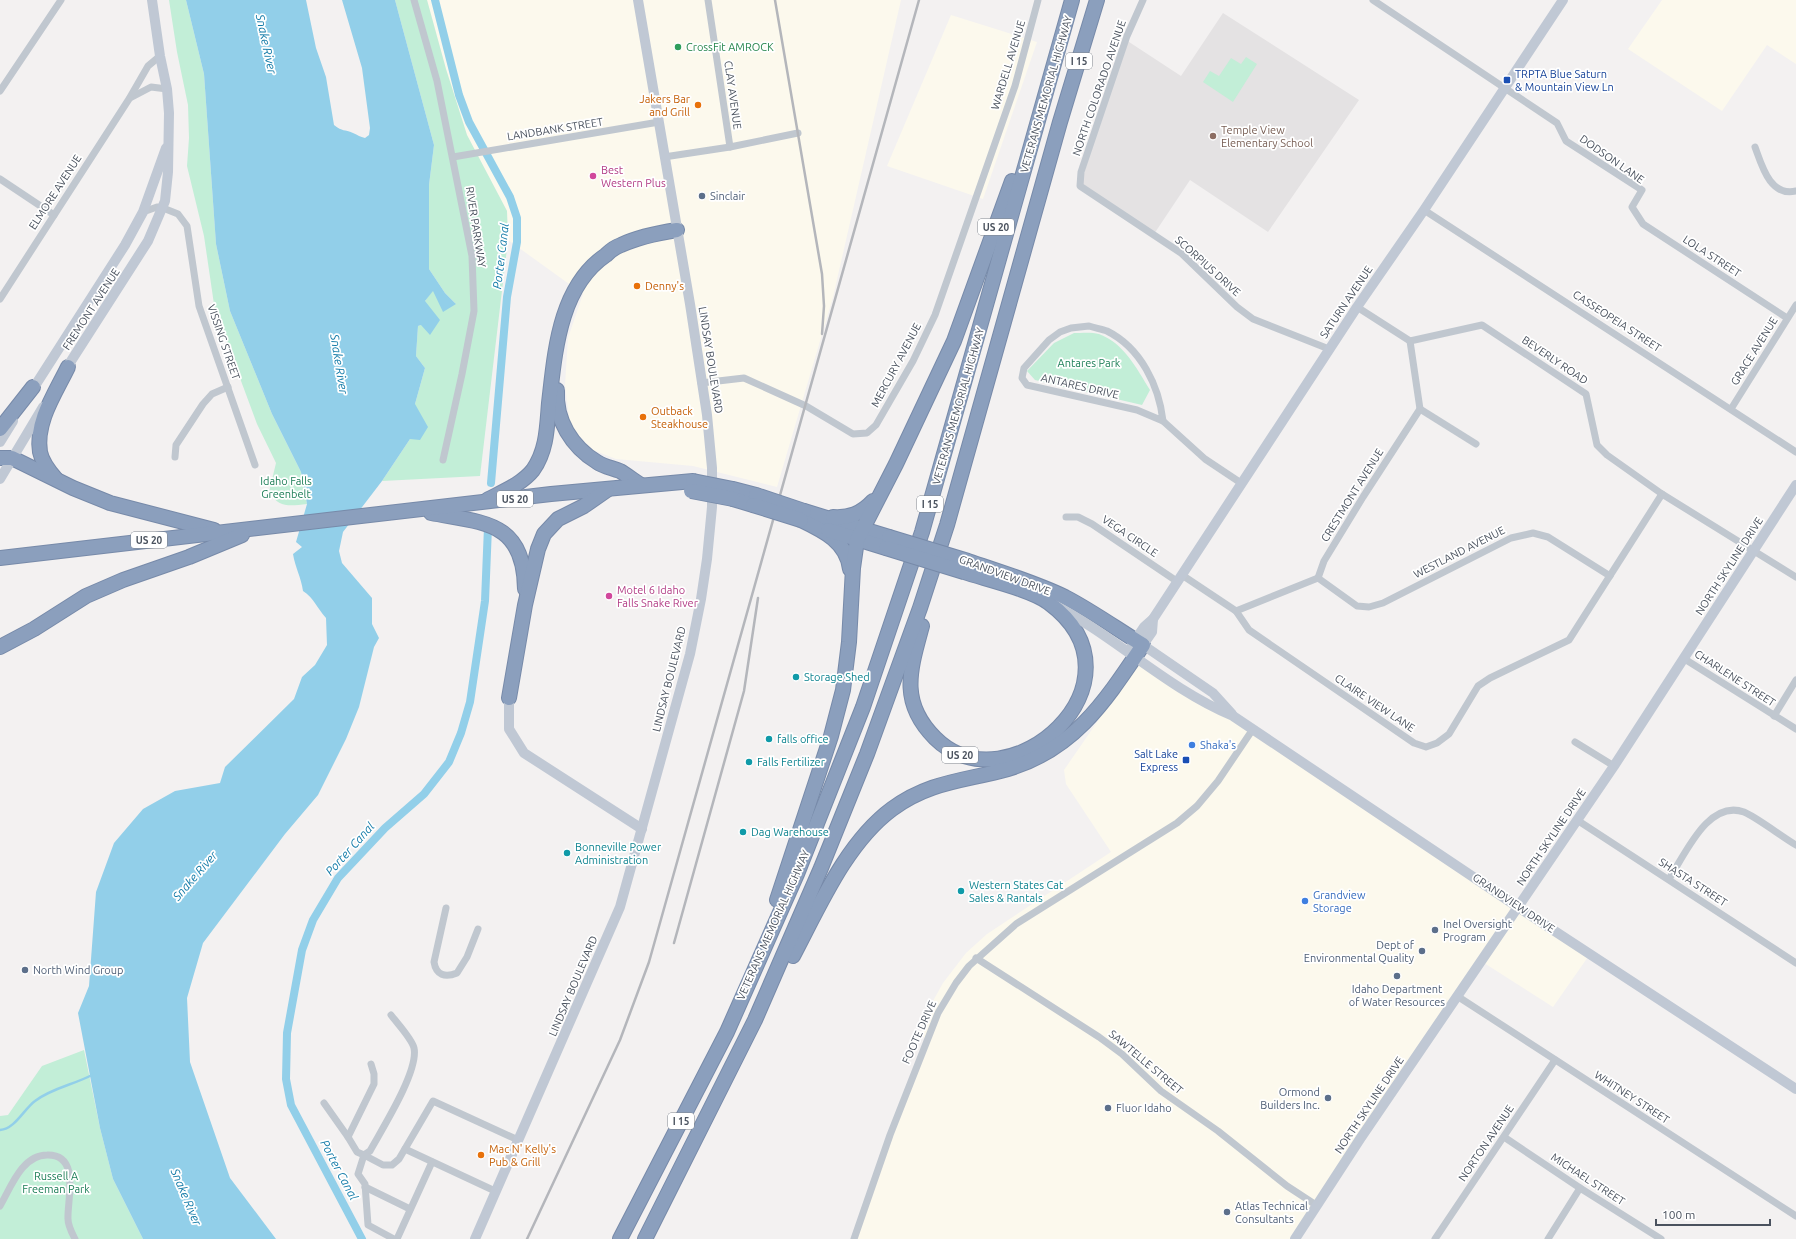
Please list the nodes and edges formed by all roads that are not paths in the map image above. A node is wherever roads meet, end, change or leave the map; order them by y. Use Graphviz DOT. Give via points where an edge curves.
graph roads {
  1 [pos="60,0"];
  2 [pos="152,0"];
  3 [pos="414,0"];
  4 [pos="638,0"];
  5 [pos="708,0"];
  6 [pos="1038,0"];
  7 [pos="1072,0"];
  8 [pos="1097,0"];
  9 [pos="1106,0"];
  10 [pos="1143,0"];
  11 [pos="1373,0"];
  12 [pos="1563,0"];
  13 [pos="1064,26"];
  14 [pos="160,56"];
  15 [pos="1506,88"];
  16 [pos="167,89"];
  17 [pos="0,91"];
  18 [pos="129,99"];
  19 [pos="659,122"];
  20 [pos="1060,122"];
  21 [pos="798,133"];
  22 [pos="998,135"];
  23 [pos="168,141"];
  24 [pos="730,147"];
  25 [pos="1755,147"];
  26 [pos="453,157"];
  27 [pos="664,157"];
  28 [pos="0,179"];
  29 [pos="1080,186"];
  30 [pos="1796,191"];
  31 [pos="1632,207"];
  32 [pos="163,208"];
  33 [pos="1424,210"];
  34 [pos="143,212"];
  35 [pos="54,214"];
  36 [pos="677,230"];
  37 [pos="0,299"];
  38 [pos="1796,305"];
  39 [pos="1357,306"];
  40 [pos="563,318"];
  41 [pos="1787,318"];
  42 [pos="1410,340"];
  43 [pos="1329,349"];
  44 [pos="68,366"];
  45 [pos="701,383"];
  46 [pos="33,387"];
  47 [pos="228,387"];
  48 [pos="1420,409"];
  49 [pos="1730,409"];
  50 [pos="1163,421"];
  51 [pos="0,429"];
  52 [pos="0,442"];
  53 [pos="1476,444"];
  54 [pos="1796,452"];
  55 [pos="175,457"];
  56 [pos="6,458"];
  57 [pos="443,460"];
  58 [pos="255,465"];
  59 [pos="0,479"];
  60 [pos="57,481"];
  61 [pos="1241,484"];
  62 [pos="641,485"];
  63 [pos="1796,485"];
  64 [pos="609,488"];
  65 [pos="881,491"];
  66 [pos="1662,494"];
  67 [pos="481,503"];
  68 [pos="416,510"];
  69 [pos="806,515"];
  70 [pos="1066,517"];
  71 [pos="947,525"];
  72 [pos="257,528"];
  73 [pos="223,532"];
  74 [pos="860,534"];
  75 [pos="1753,551"];
  76 [pos="0,558"];
  77 [pos="966,567"];
  78 [pos="1610,576"];
  79 [pos="1796,577"];
  80 [pos="1318,578"];
  81 [pos="1180,579"];
  82 [pos="852,593"];
  83 [pos="1048,602"];
  84 [pos="525,605"];
  85 [pos="1236,611"];
  86 [pos="0,647"];
  87 [pos="1135,649"];
  88 [pos="1683,658"];
  89 [pos="1796,680"];
  90 [pos="509,698"];
  91 [pos="1774,716"];
  92 [pos="1253,729"];
  93 [pos="1796,729"];
  94 [pos="1575,742"];
  95 [pos="1021,754"];
  96 [pos="1614,766"];
  97 [pos="1577,820"];
  98 [pos="642,829"];
  99 [pos="1796,845"];
  100 [pos="1669,880"];
  101 [pos="1518,907"];
  102 [pos="446,908"];
  103 [pos="478,929"];
  104 [pos="976,958"];
  105 [pos="1796,963"];
  106 [pos="755,969"];
  107 [pos="1457,996"];
  108 [pos="391,1015"];
  109 [pos="755,1020"];
  110 [pos="1555,1060"];
  111 [pos="371,1064"];
  112 [pos="1796,1089"];
  113 [pos="324,1103"];
  114 [pos="348,1137"];
  115 [pos="1504,1137"];
  116 [pos="518,1140"];
  117 [pos="405,1149"];
  118 [pos="364,1156"];
  119 [pos="432,1162"];
  120 [pos="365,1187"];
  121 [pos="1580,1188"];
  122 [pos="495,1191"];
  123 [pos="1316,1205"];
  124 [pos="0,1206"];
  125 [pos="410,1209"];
  126 [pos="1796,1216"];
  127 [pos="75,1239"];
  128 [pos="394,1239"];
  129 [pos="397,1239"];
  130 [pos="475,1239"];
  131 [pos="620,1239"];
  132 [pos="645,1239"];
  133 [pos="854,1239"];
  134 [pos="1295,1239"];
  135 [pos="1435,1239"];
  136 [pos="1548,1239"];
  137 [pos="1661,1239"];
  1 -- 17 [label="street"];
  2 -- 14 [label="street, FREMONT AVENUE"];
  3 -- 26 [label="street, RIVER PARKWAY" via="437,81"];
  4 -- 19 [label="street, LINDSAY BOULEVARD"];
  5 -- 24 [label="street, CLAY AVENUE"];
  6 -- 22 [label="street, WARDELL AVENUE" via="1015,86"];
  7 -- 13 [label="highway, VETERANS MEMORIAL HIGHWAY / I 15"];
  8 -- 20 [label="highway, VETERANS MEMORIAL HIGHWAY / I 15"];
  9 -- 20 [label="highway"];
  10 -- 29 [label="street, NORTH COLORADO AVENUE" via="1126,40 1081,172"];
  11 -- 15 [label="street"];
  12 -- 15 [label="street, SATURN AVENUE"];
  13 -- 65 [label="highway, US 20" via="967,309 942,369"];
  13 -- 106 [label="highway, VETERANS MEMORIAL HIGHWAY / I 15" via="922,532 863,706 797,874"];
  14 -- 16 [label="street, FREMONT AVENUE"];
  14 -- 18 [label="street, ELMORE AVENUE" via="148,66"];
  15 -- 31 [label="street, DODSON LANE" via="1557,123 1566,141 1642,190"];
  15 -- 33 [label="street, SATURN AVENUE"];
  16 -- 18 [label="street, ELMORE AVENUE" via="151,87"];
  16 -- 23 [label="street, FREMONT AVENUE"];
  18 -- 35 [label="street, ELMORE AVENUE"];
  19 -- 26 [label="street, LANDBANK STREET"];
  19 -- 27 [label="street, LINDSAY BOULEVARD"];
  20 -- 71 [label="highway, VETERANS MEMORIAL HIGHWAY / I 15"];
  21 -- 24 [label="street"];
  22 -- 45 [label="street, MERCURY AVENUE" via="935,315 913,361 876,425 867,433 853,434 806,406 744,378"];
  23 -- 32 [label="street, FREMONT AVENUE" via="168,172"];
  23 -- 34 [label="street, FREMONT AVENUE"];
  24 -- 27 [label="street"];
  25 -- 30 [label="street" via="1766,176 1775,188 1789,193"];
  26 -- 57 [label="street, RIVER PARKWAY" via="472,256 474,311"];
  27 -- 36 [label="street, LINDSAY BOULEVARD"];
  28 -- 35 [label="street"];
  29 -- 43 [label="street, SCORPIUS DRIVE" via="1181,253 1252,319"];
  31 -- 41 [label="street, LOLA STREET" via="1643,224"];
  32 -- 34 [label="street" via="157,207"];
  32 -- 44 [label="street, FREMONT AVENUE" via="138,258"];
  32 -- 47 [label="street, VISSING STREET" via="178,214 187,226 199,306"];
  33 -- 39 [label="street, SATURN AVENUE"];
  33 -- 49 [label="street, CASSEOPEIA STREET"];
  34 -- 46 [label="street, FREMONT AVENUE"];
  35 -- 37 [label="street, ELMORE AVENUE"];
  36 -- 40 [label="highway" via="620,245 594,263 568,301"];
  36 -- 45 [label="street, LINDSAY BOULEVARD"];
  38 -- 41 [label="street, GRACE AVENUE"];
  39 -- 42 [label="street"];
  39 -- 43 [label="street, SATURN AVENUE"];
  40 -- 62 [label="highway" via="557,394 565,430 587,456"];
  40 -- 67 [label="highway" via="553,367 543,451 531,472 524,478"];
  41 -- 49 [label="street, GRACE AVENUE"];
  42 -- 48 [label="street"];
  42 -- 66 [label="street, BEVERLY ROAD" via="1482,325 1586,394 1597,445"];
  43 -- 61 [label="street, SATURN AVENUE"];
  44 -- 56 [label="street, FREMONT AVENUE"];
  44 -- 60 [label="highway" via="42,422 39,437 40,453"];
  45 -- 98 [label="street, LINDSAY BOULEVARD" via="712,468 712,507 707,559 690,654"];
  46 -- 51 [label="highway"];
  46 -- 52 [label="street, FREMONT AVENUE"];
  47 -- 55 [label="street" via="212,394 203,404 176,445"];
  47 -- 58 [label="street, VISSING STREET"];
  48 -- 53 [label="street"];
  48 -- 80 [label="street, CRESTMONT AVENUE" via="1362,497 1324,561"];
  49 -- 54 [label="street, CASSEOPEIA STREET"];
  50 -- 50 [label="street, ANTARES DRIVE" via="1137,410 1027,385 1022,378 1024,368 1049,340 1060,332 1090,326 1107,331 1126,345 1149,372 1161,401"];
  50 -- 61 [label="street, ANTARES DRIVE" via="1205,459"];
  56 -- 59 [label="street, FREMONT AVENUE"];
  56 -- 60 [label="highway"];
  60 -- 73 [label="highway" via="110,503"];
  61 -- 81 [label="street, SATURN AVENUE"];
  62 -- 64 [label="highway, US 20"];
  62 -- 69 [label="highway, US 20, bridge" via="692,486 733,494"];
  63 -- 75 [label="street, NORTH SKYLINE DRIVE"];
  64 -- 67 [label="highway, US 20"];
  64 -- 84 [label="highway" via="584,506 558,519 544,534"];
  65 -- 69 [label="highway, US 20" via="863,510 854,515"];
  65 -- 74 [label="highway"];
  66 -- 75 [label="street, BEVERLY ROAD"];
  66 -- 78 [label="street, CLAIRE VIEW LANE"];
  67 -- 68 [label="highway, US 20"];
  68 -- 72 [label="highway, US 20"];
  68 -- 84 [label="highway" via="490,524 506,534 521,556 525,572"];
  69 -- 74 [label="highway, US 20"];
  69 -- 82 [label="highway" via="838,542 845,552 850,562"];
  70 -- 81 [label="street, VEGA CIRCLE" via="1078,517 1092,524"];
  71 -- 95 [label="highway, US 20" via="911,666 910,698 923,726 941,744 964,757 984,760"];
  71 -- 109 [label="highway, VETERANS MEMORIAL HIGHWAY / I 15" via="867,754 816,882"];
  72 -- 73 [label="highway, US 20"];
  72 -- 86 [label="highway" via="86,596"];
  73 -- 76 [label="highway, US 20"];
  74 -- 77 [label="highway, GRANDVIEW DRIVE, bridge"];
  74 -- 82 [label="highway" via="853,568"];
  75 -- 79 [label="street, BEVERLY ROAD"];
  75 -- 88 [label="street, NORTH SKYLINE DRIVE"];
  77 -- 83 [label="highway, GRANDVIEW DRIVE / US 20"];
  77 -- 87 [label="highway, GRANDVIEW DRIVE" via="1031,582 1065,597 1096,614"];
  78 -- 80 [label="street, WESTLAND AVENUE" via="1548,536 1533,533 1511,538 1383,603 1369,607 1358,606"];
  78 -- 85 [label="street, CLAIRE VIEW LANE" via="1569,640 1478,686 1449,734 1426,747 1414,743 1249,630"];
  80 -- 85 [label="street"];
  81 -- 85 [label="street, CLAIRE VIEW LANE"];
  81 -- 87 [label="street, SATURN AVENUE" via="1153,620 1152,632"];
  82 -- 106 [label="highway" via="843,690 831,736"];
  83 -- 87 [label="street, GRANDVIEW DRIVE"];
  83 -- 95 [label="highway, US 20" via="1077,632 1085,651 1086,674 1080,696 1068,716 1044,739"];
  84 -- 90 [label="highway"];
  87 -- 92 [label="street, GRANDVIEW DRIVE" via="1206,705 1233,716"];
  87 -- 95 [label="highway" via="1085,712 1047,742"];
  87 -- 109 [label="highway" via="1099,709 1064,742 1041,755 1008,768 943,783 919,792 892,809 872,826 831,886 783,975"];
  88 -- 91 [label="street, CHARLENE STREET"];
  88 -- 96 [label="street, NORTH SKYLINE DRIVE"];
  89 -- 91 [label="street"];
  90 -- 98 [label="street" via="509,730 524,753"];
  91 -- 93 [label="street, CHARLENE STREET"];
  92 -- 101 [label="street, GRANDVIEW DRIVE"];
  92 -- 104 [label="street, FOOTE DRIVE" via="1218,781 1178,823 1016,924"];
  94 -- 96 [label="street"];
  96 -- 97 [label="street, NORTH SKYLINE DRIVE"];
  97 -- 100 [label="street, SHASTA STREET"];
  97 -- 101 [label="street, NORTH SKYLINE DRIVE"];
  98 -- 116 [label="street, LINDSAY BOULEVARD" via="620,907"];
  99 -- 100 [label="street" via="1744,812 1729,810 1715,815 1706,823"];
  100 -- 105 [label="street, SHASTA STREET"];
  101 -- 107 [label="street, NORTH SKYLINE DRIVE"];
  101 -- 112 [label="street, GRANDVIEW DRIVE"];
  102 -- 103 [label="street" via="434,962 438,974 444,976 457,973 467,957"];
  104 -- 123 [label="street, SAWTELLE STREET" via="1099,1037 1122,1054 1161,1091"];
  104 -- 133 [label="street, FOOTE DRIVE" via="956,983 938,1014 890,1135"];
  106 -- 131 [label="highway, VETERANS MEMORIAL HIGHWAY / I 15" via="727,1032"];
  107 -- 110 [label="street, WHITNEY STREET"];
  107 -- 123 [label="street, NORTH SKYLINE DRIVE"];
  108 -- 118 [label="street" via="414,1046 415,1059 411,1073 370,1152"];
  109 -- 132 [label="highway, VETERANS MEMORIAL HIGHWAY / I 15"];
  110 -- 115 [label="street, NORTON AVENUE"];
  110 -- 126 [label="street, WHITNEY STREET"];
  111 -- 114 [label="street" via="374,1084"];
  113 -- 114 [label="street"];
  114 -- 118 [label="street" via="357,1152"];
  115 -- 121 [label="street, MICHAEL STREET"];
  115 -- 135 [label="street, NORTON AVENUE"];
  116 -- 117 [label="street" via="433,1101"];
  116 -- 122 [label="street, LINDSAY BOULEVARD"];
  117 -- 118 [label="street" via="392,1165 382,1165"];
  117 -- 119 [label="street"];
  118 -- 120 [label="street" via="358,1174"];
  119 -- 122 [label="street"];
  119 -- 125 [label="street"];
  120 -- 125 [label="street"];
  120 -- 128 [label="street" via="368,1225"];
  121 -- 136 [label="street"];
  121 -- 137 [label="street, MICHAEL STREET"];
  122 -- 130 [label="street, LINDSAY BOULEVARD"];
  123 -- 134 [label="street, NORTH SKYLINE DRIVE"];
  124 -- 127 [label="street" via="20,1171 30,1161 40,1155 51,1155 61,1159 68,1168 71,1179 68,1220"];
  125 -- 129 [label="street"];
}
